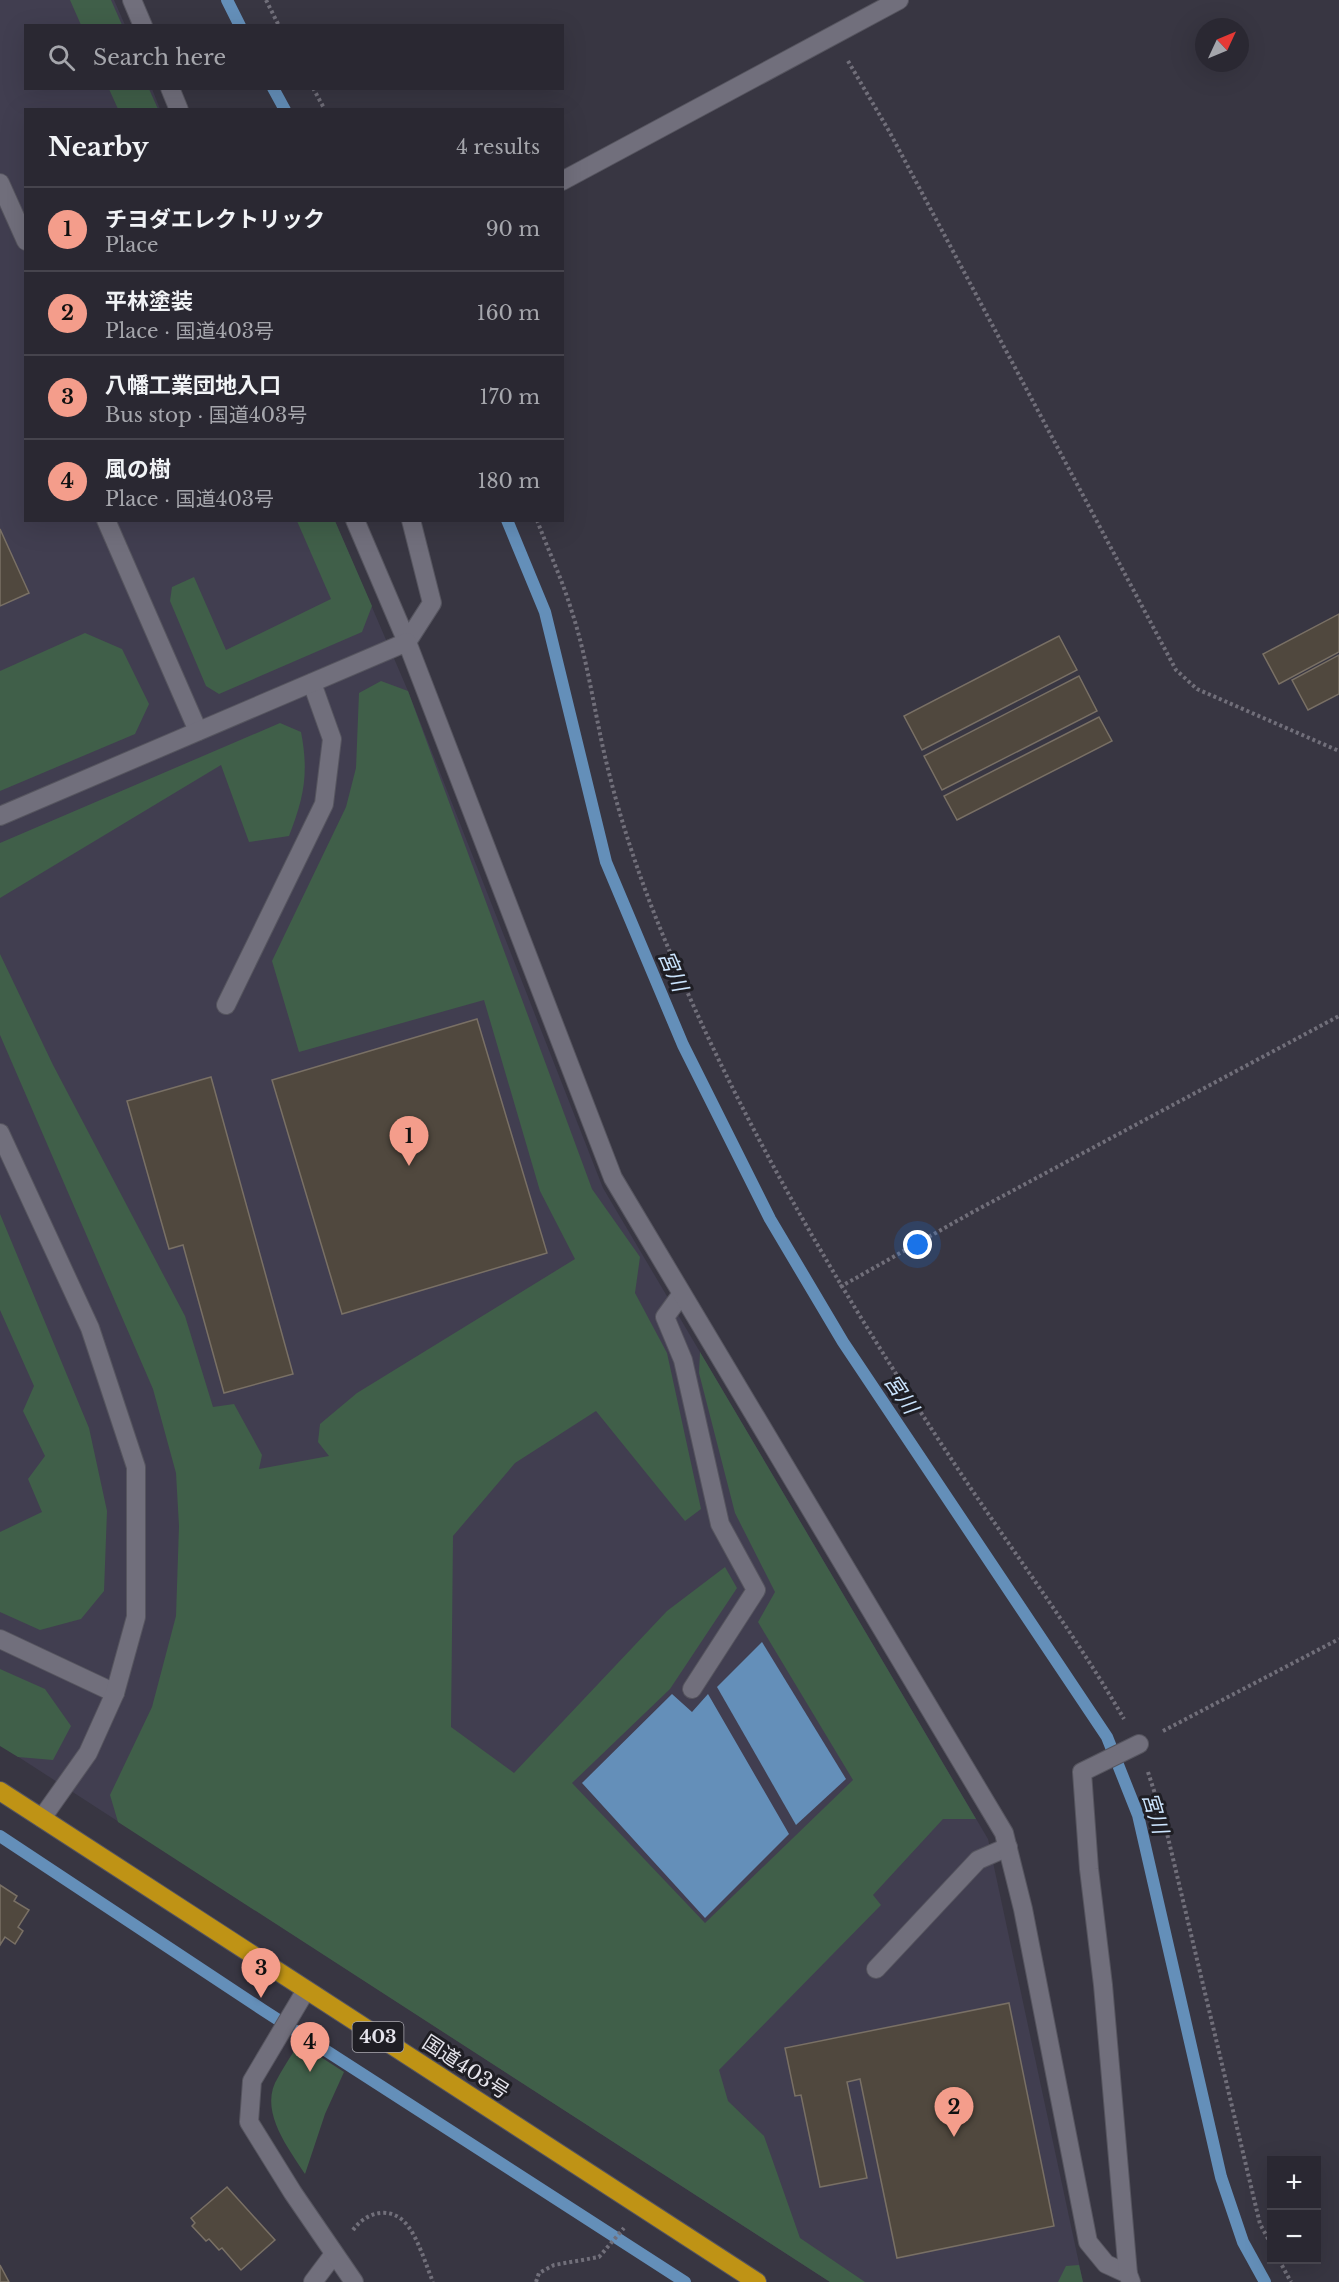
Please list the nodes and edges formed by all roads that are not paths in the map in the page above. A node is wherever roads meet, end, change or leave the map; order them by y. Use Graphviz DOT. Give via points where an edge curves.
graph roads {
  1 [pos="132,0"];
  2 [pos="894,3"];
  3 [pos="142,24"];
  4 [pos="171,90"];
  5 [pos="178,108"];
  6 [pos="564,181"];
  7 [pos="0,183"];
  8 [pos="24,237"];
  9 [pos="106,522"];
  10 [pos="356,522"];
  11 [pos="412,522"];
  12 [pos="407,642"];
  13 [pos="312,683"];
  14 [pos="198,731"];
  15 [pos="0,816"];
  16 [pos="226,1005"];
  17 [pos="0,1133"];
  18 [pos="681,1295"];
  19 [pos="0,1639"];
  20 [pos="692,1689"];
  21 [pos="115,1693"];
  22 [pos="1138,1744"];
  23 [pos="0,1791"];
  24 [pos="42,1818"];
  25 [pos="1008,1847"];
  26 [pos="876,1970"];
  27 [pos="306,1990"];
  28 [pos="334,2254"];
  29 [pos="1129,2278"];
  30 [pos="313,2282"];
  31 [pos="354,2282"];
  32 [pos="757,2282"];
  1 -- 3 [label="street"];
  2 -- 6 [label="street"];
  4 -- 5 [label="street"];
  7 -- 8 [label="street"];
  9 -- 14 [label="street"];
  10 -- 12 [label="street"];
  11 -- 12 [label="street" via="432,603"];
  12 -- 13 [label="street"];
  12 -- 18 [label="street" via="614,1178"];
  13 -- 14 [label="street"];
  13 -- 16 [label="street" via="332,739 324,804"];
  14 -- 15 [label="street"];
  17 -- 21 [label="street" via="90,1328 136,1467 136,1617"];
  18 -- 20 [label="street" via="665,1317 683,1360 720,1524 756,1590"];
  18 -- 25 [label="street" via="1004,1833"];
  19 -- 21 [label="street"];
  21 -- 24 [label="street" via="88,1753"];
  22 -- 29 [label="street" via="1082,1772"];
  23 -- 24 [label="highway, 国道403号 / 403"];
  24 -- 27 [label="highway, 国道403号 / 403"];
  25 -- 26 [label="street" via="978,1860"];
  25 -- 29 [label="street" via="1088,2242 1106,2264"];
  27 -- 28 [label="street" via="252,2080 249,2122"];
  27 -- 32 [label="highway, 国道403号 / 403"];
  28 -- 30 [label="street"];
  28 -- 31 [label="street"];
}
